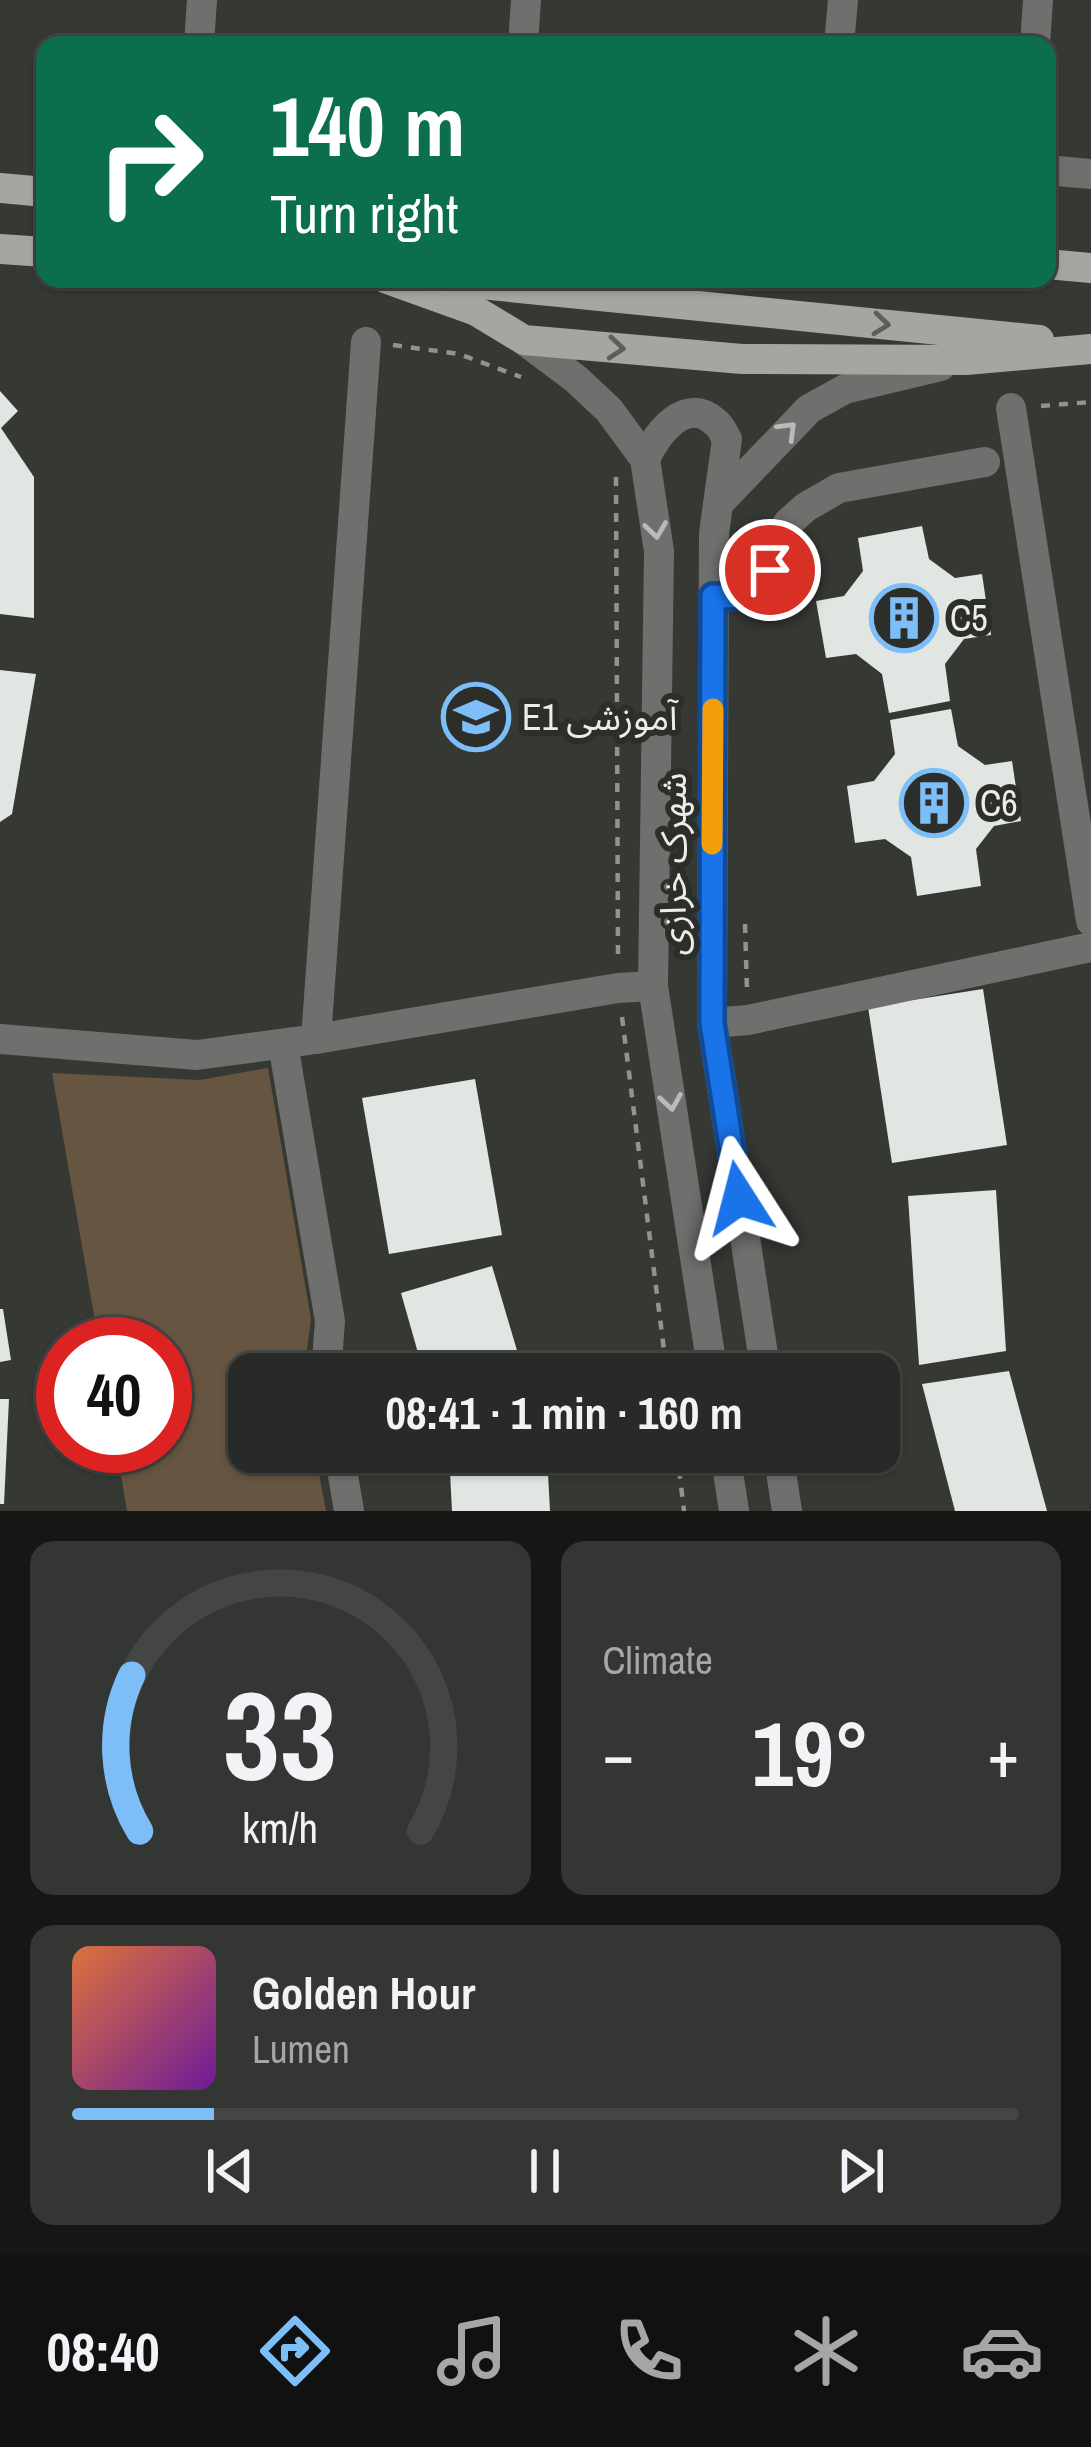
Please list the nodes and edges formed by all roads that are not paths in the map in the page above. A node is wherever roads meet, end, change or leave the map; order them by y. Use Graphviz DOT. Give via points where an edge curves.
graph roads {
  1 [pos="202,0"];
  2 [pos="526,0"];
  3 [pos="842,0"];
  4 [pos="1038,0"];
  5 [pos="200,36"];
  6 [pos="524,36"];
  7 [pos="840,36"];
  8 [pos="1036,36"];
  9 [pos="1056,171"];
  10 [pos="1091,173"];
  11 [pos="0,188"];
  12 [pos="36,190"];
  13 [pos="0,249"];
  14 [pos="36,251"];
  15 [pos="1056,265"];
  16 [pos="1091,268"];
  17 [pos="412,288"];
  18 [pos="517,288"];
  19 [pos="524,340"];
  20 [pos="366,342"];
  21 [pos="1091,347"];
  22 [pos="966,360"];
  23 [pos="1011,408"];
  24 [pos="630,460"];
  25 [pos="986,462"];
  26 [pos="718,504"];
  27 [pos="713,596"];
  28 [pos="1091,921"];
  29 [pos="1091,947"];
  30 [pos="653,986"];
  31 [pos="712,1023"];
  32 [pos="0,1040"];
  33 [pos="316,1040"];
  34 [pos="283,1044"];
  35 [pos="328,1353"];
  36 [pos="710,1353"];
  37 [pos="763,1353"];
  38 [pos="343,1473"];
  39 [pos="728,1473"];
  40 [pos="781,1473"];
  41 [pos="349,1511"];
  42 [pos="734,1511"];
  43 [pos="787,1511"];
  1 -- 5 [label="street"];
  2 -- 6 [label="street"];
  3 -- 7 [label="street"];
  4 -- 8 [label="street"];
  9 -- 10 [label="street"];
  11 -- 12 [label="main road"];
  13 -- 14 [label="main road"];
  15 -- 16 [label="main road"];
  17 -- 19 [label="main road" via="476,311"];
  18 -- 21 [label="main road, one-way"];
  19 -- 22 [label="main road, one-way" via="742,358"];
  19 -- 24 [label="street, شهرک خرازی" via="609,410"];
  20 -- 33 [label="street"];
  21 -- 22 [label="main road"];
  26 -- 22 [label="street, one-way" via="809,409 845,388"];
  23 -- 28 [label="street"];
  24 -- 26 [label="street, شهرک خرازی" via="677,417 714,420 727,439"];
  24 -- 30 [label="street, شهرک خرازی, one-way" via="659,551"];
  25 -- 27 [label="street" via="839,488 788,523 760,587"];
  26 -- 27 [label="street, شهرک خرازی"];
  27 -- 31 [label="street, شهرک خرازی"];
  29 -- 31 [label="street"];
  30 -- 33 [label="street"];
  30 -- 36 [label="street, شهرک خرازی, one-way"];
  31 -- 37 [label="street, شهرک خرازی"];
  32 -- 34 [label="street" via="196,1055"];
  33 -- 34 [label="street"];
  34 -- 35 [label="street" via="330,1321"];
  38 -- 41 [label="street"];
  39 -- 42 [label="street"];
  40 -- 43 [label="street"];
}
